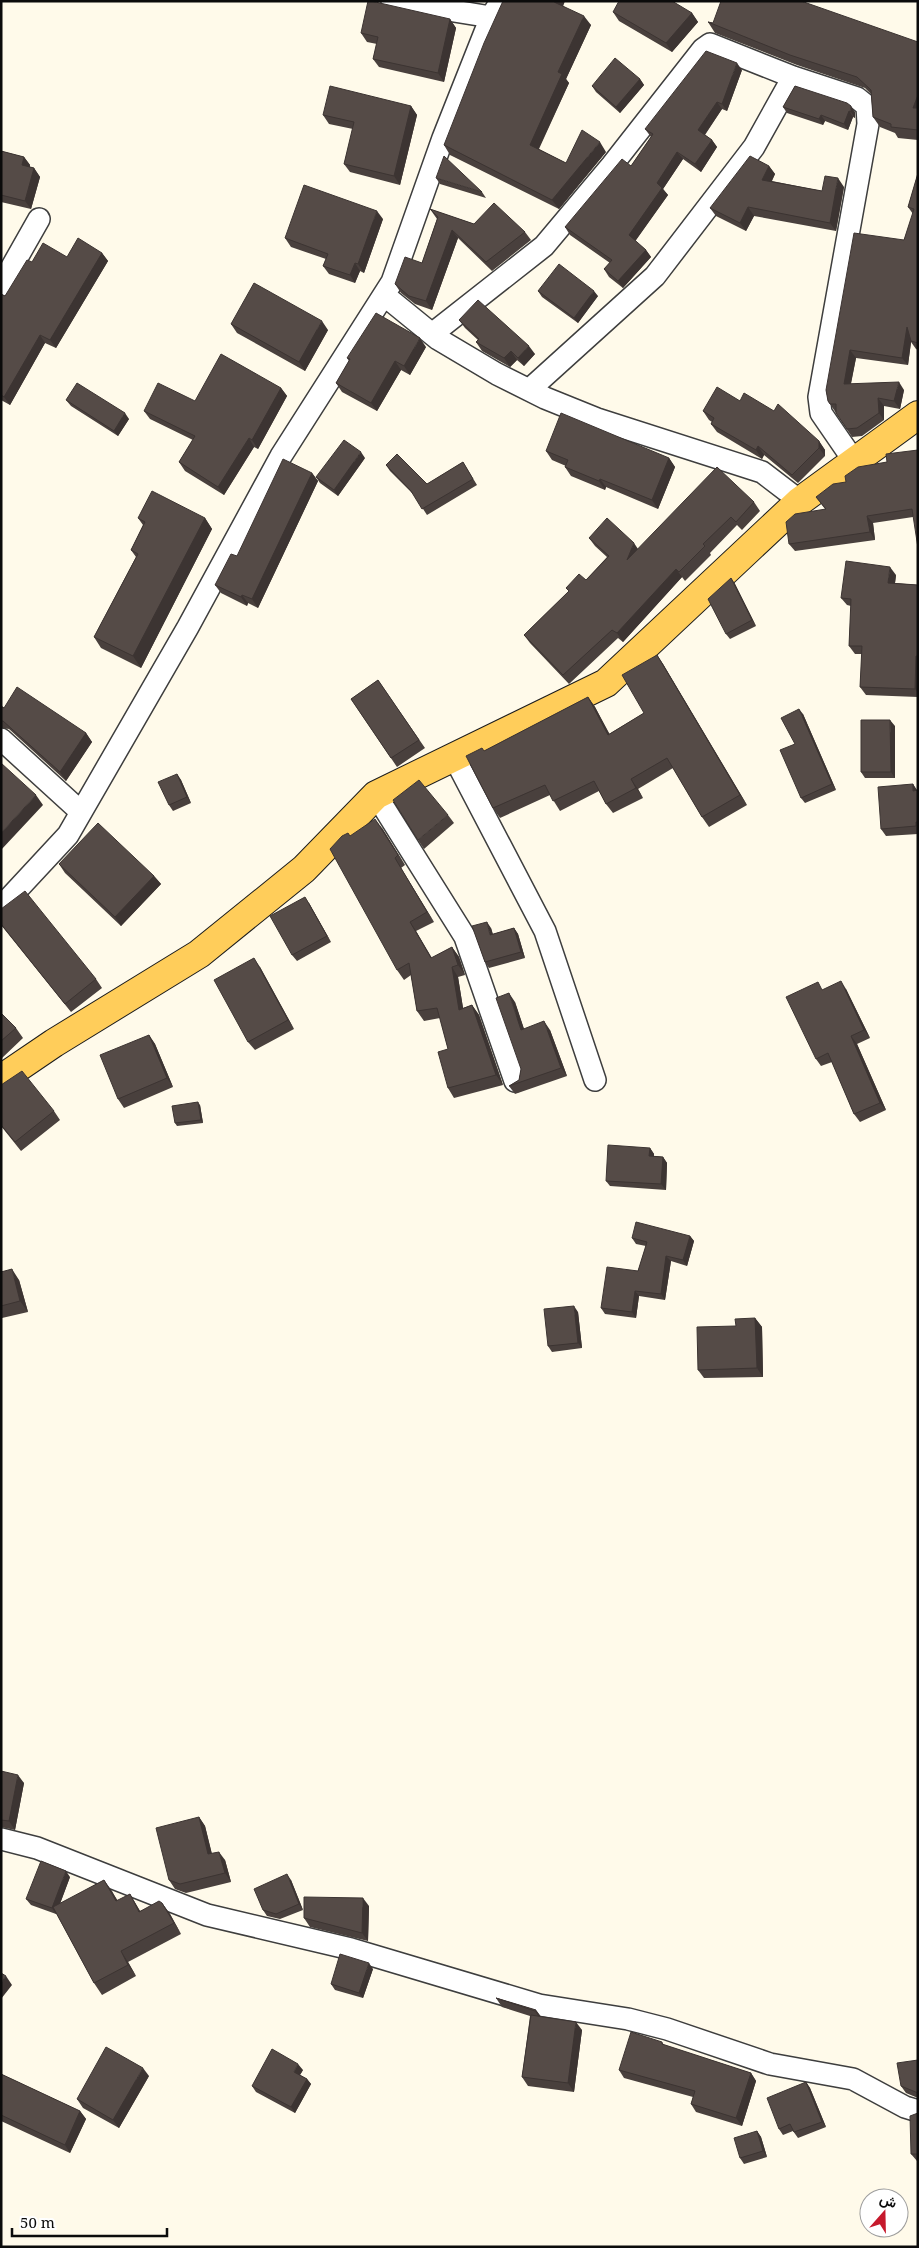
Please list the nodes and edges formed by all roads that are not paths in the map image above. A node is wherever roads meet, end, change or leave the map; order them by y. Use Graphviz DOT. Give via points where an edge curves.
graph roads {
  1 [pos="392,1"];
  2 [pos="496,9"];
  3 [pos="793,76"];
  4 [pos="39,219"];
  5 [pos="1,286"];
  6 [pos="384,295"];
  7 [pos="432,334"];
  8 [pos="529,390"];
  9 [pos="918,414"];
  10 [pos="854,461"];
  11 [pos="800,501"];
  12 [pos="1,739"];
  13 [pos="454,757"];
  14 [pos="376,795"];
  15 [pos="81,812"];
  16 [pos="1,907"];
  17 [pos="1,1079"];
  18 [pos="595,1080"];
  19 [pos="515,1082"];
  20 [pos="1,1839"];
  21 [pos="918,2111"];
  1 -- 2 [label="street"];
  2 -- 6 [label="street" via="443,138 392,282"];
  3 -- 7 [label="street" via="710,44 703,49 544,246"];
  3 -- 8 [label="street" via="754,147 655,276"];
  3 -- 10 [label="street" via="857,98 868,106 868,124 819,397 821,414"];
  4 -- 5 [label="street"];
  6 -- 7 [label="street"];
  6 -- 15 [label="street" via="280,456 188,628"];
  7 -- 8 [label="street"];
  8 -- 11 [label="street" via="597,420 762,472"];
  9 -- 10 [label="main road"];
  10 -- 11 [label="main road"];
  11 -- 13 [label="main road" via="606,683"];
  12 -- 15 [label="street"];
  13 -- 14 [label="main road"];
  13 -- 18 [label="street" via="545,931"];
  14 -- 17 [label="main road" via="304,869 199,954"];
  14 -- 19 [label="street" via="465,938"];
  15 -- 16 [label="street" via="68,835"];
  20 -- 21 [label="street" via="37,1848 207,1915 351,1949 539,2005 628,2019 667,2029 770,2064 853,2079"];
}
